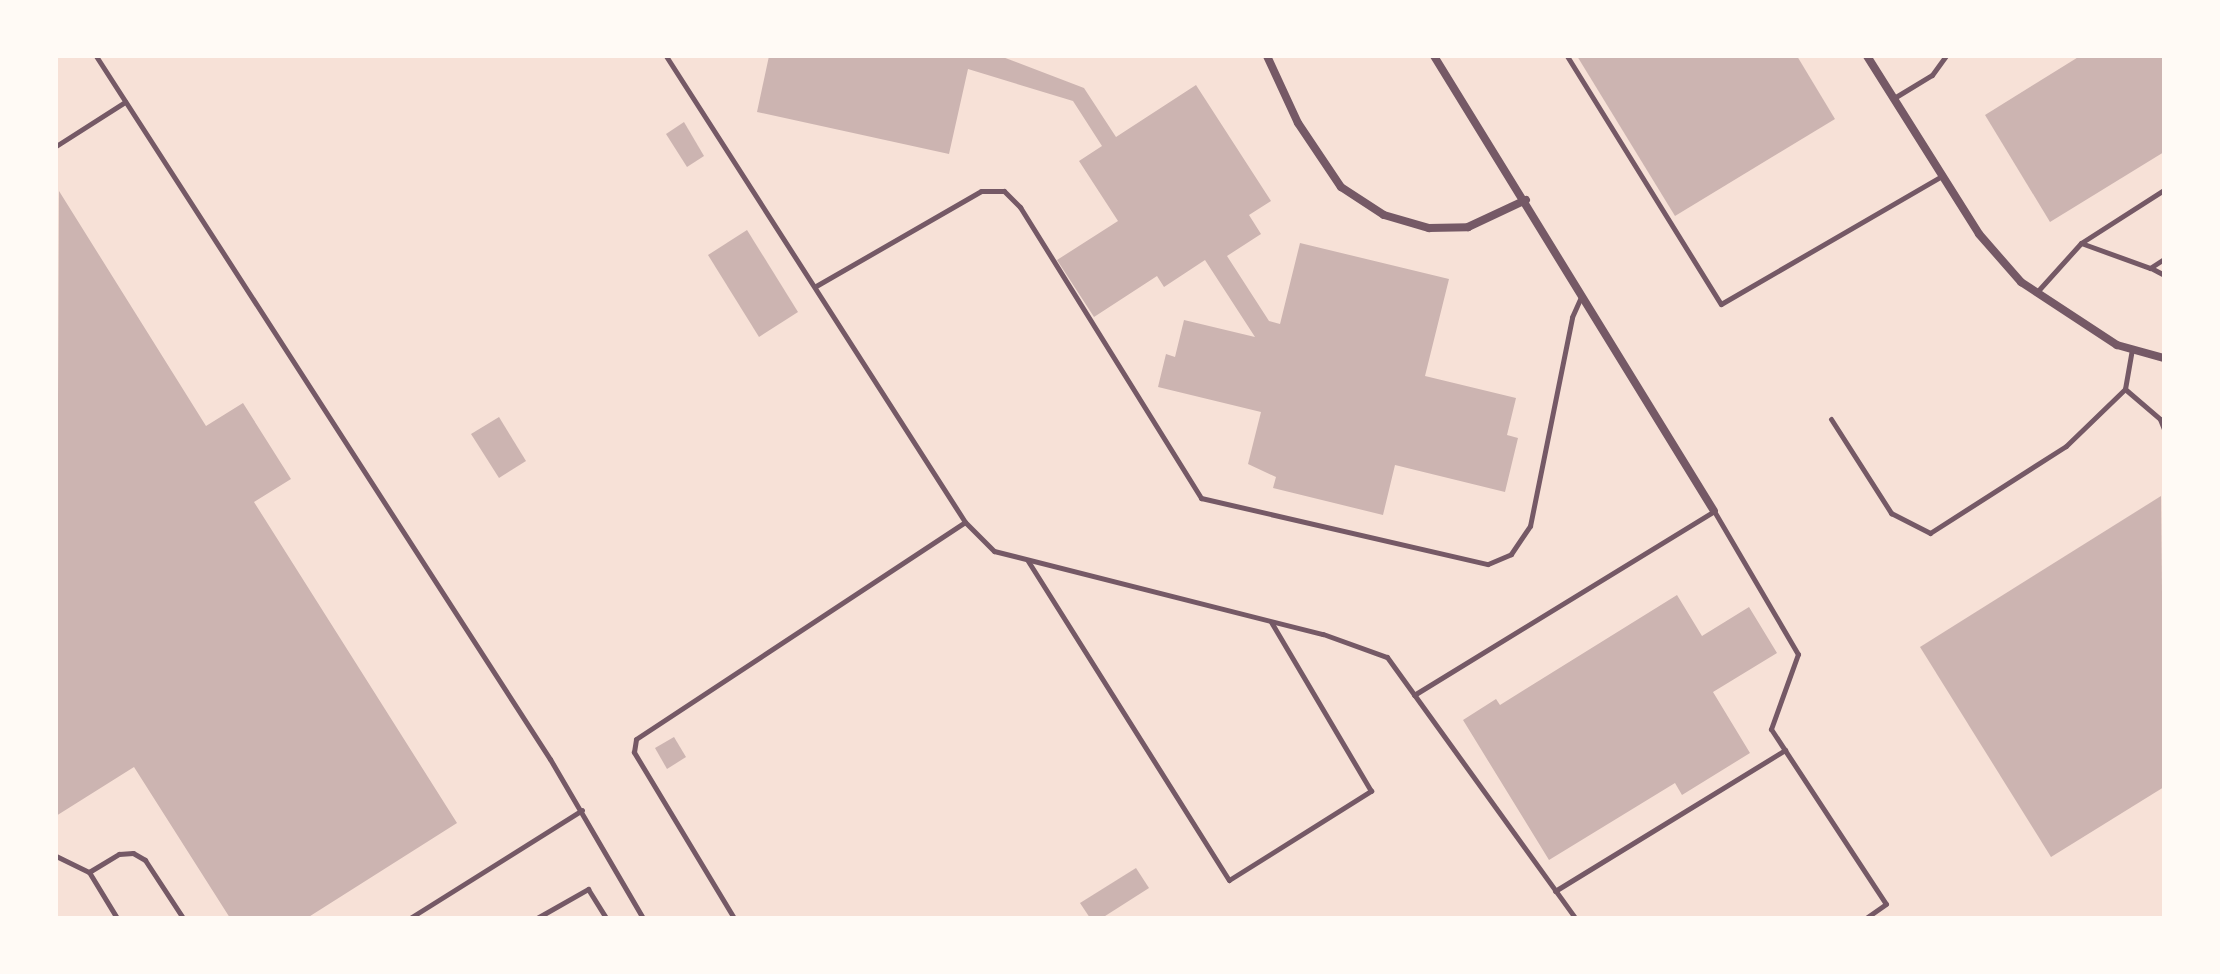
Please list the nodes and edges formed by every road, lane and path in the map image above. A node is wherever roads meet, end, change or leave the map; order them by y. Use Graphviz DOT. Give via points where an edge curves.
graph roads {
  1 [pos="96,56"];
  2 [pos="666,56"];
  3 [pos="1267,56"];
  4 [pos="1434,56"];
  5 [pos="1567,56"];
  6 [pos="1867,56"];
  7 [pos="1946,56"];
  8 [pos="1893,98"];
  9 [pos="125,102"];
  10 [pos="56,146"];
  11 [pos="1942,176"];
  12 [pos="2164,190"];
  13 [pos="1526,200"];
  14 [pos="2081,243"];
  15 [pos="2164,259"];
  16 [pos="2150,268"];
  17 [pos="2164,275"];
  18 [pos="816,286"];
  19 [pos="2036,293"];
  20 [pos="1582,294"];
  21 [pos="2132,349"];
  22 [pos="2164,358"];
  23 [pos="2125,389"];
  24 [pos="1831,419"];
  25 [pos="2164,429"];
  26 [pos="1714,511"];
  27 [pos="965,522"];
  28 [pos="1027,560"];
  29 [pos="1270,621"];
  30 [pos="1414,695"];
  31 [pos="1785,750"];
  32 [pos="582,810"];
  33 [pos="56,856"];
  34 [pos="89,872"];
  35 [pos="1555,891"];
  36 [pos="117,918"];
  37 [pos="183,918"];
  38 [pos="410,918"];
  39 [pos="537,918"];
  40 [pos="606,918"];
  41 [pos="643,918"];
  42 [pos="734,918"];
  43 [pos="1575,918"];
  44 [pos="1866,918"];
  1 -- 9 [label="lane"];
  2 -- 18 [label="lane"];
  3 -- 13 [label="street" via="1298,123 1341,187 1384,215 1429,228 1468,227"];
  4 -- 13 [label="street"];
  5 -- 11 [label="lane" via="1721,304"];
  6 -- 8 [label="street"];
  7 -- 8 [label="lane" via="1932,75"];
  8 -- 11 [label="street"];
  9 -- 10 [label="lane"];
  9 -- 32 [label="lane"];
  11 -- 19 [label="street" via="1979,234"];
  12 -- 14 [label="lane"];
  13 -- 20 [label="street"];
  14 -- 16 [label="lane"];
  14 -- 19 [label="lane"];
  15 -- 16 [label="lane"];
  16 -- 17 [label="lane"];
  18 -- 20 [label="lane" via="981,191 1004,191 1020,207 1201,498 1488,564 1511,554 1530,526 1572,317"];
  18 -- 27 [label="lane"];
  19 -- 21 [label="street" via="2117,345"];
  20 -- 26 [label="street"];
  21 -- 22 [label="street"];
  21 -- 23 [label="lane"];
  23 -- 24 [label="lane" via="2066,446 1930,533 1891,513"];
  23 -- 25 [label="lane" via="2160,419"];
  26 -- 30 [label="lane"];
  26 -- 31 [label="lane" via="1798,654 1771,729"];
  27 -- 28 [label="lane" via="994,551"];
  27 -- 42 [label="lane" via="636,739 634,752"];
  28 -- 29 [label="lane"];
  28 -- 29 [label="lane" via="1229,880 1371,791"];
  29 -- 30 [label="lane" via="1387,657"];
  30 -- 35 [label="lane"];
  31 -- 35 [label="lane"];
  31 -- 44 [label="lane" via="1886,904"];
  32 -- 38 [label="lane"];
  32 -- 41 [label="lane"];
  33 -- 34 [label="lane"];
  34 -- 36 [label="lane"];
  34 -- 37 [label="lane" via="119,854 133,853 145,860"];
  35 -- 43 [label="lane"];
  39 -- 40 [label="lane" via="588,889"];
}
